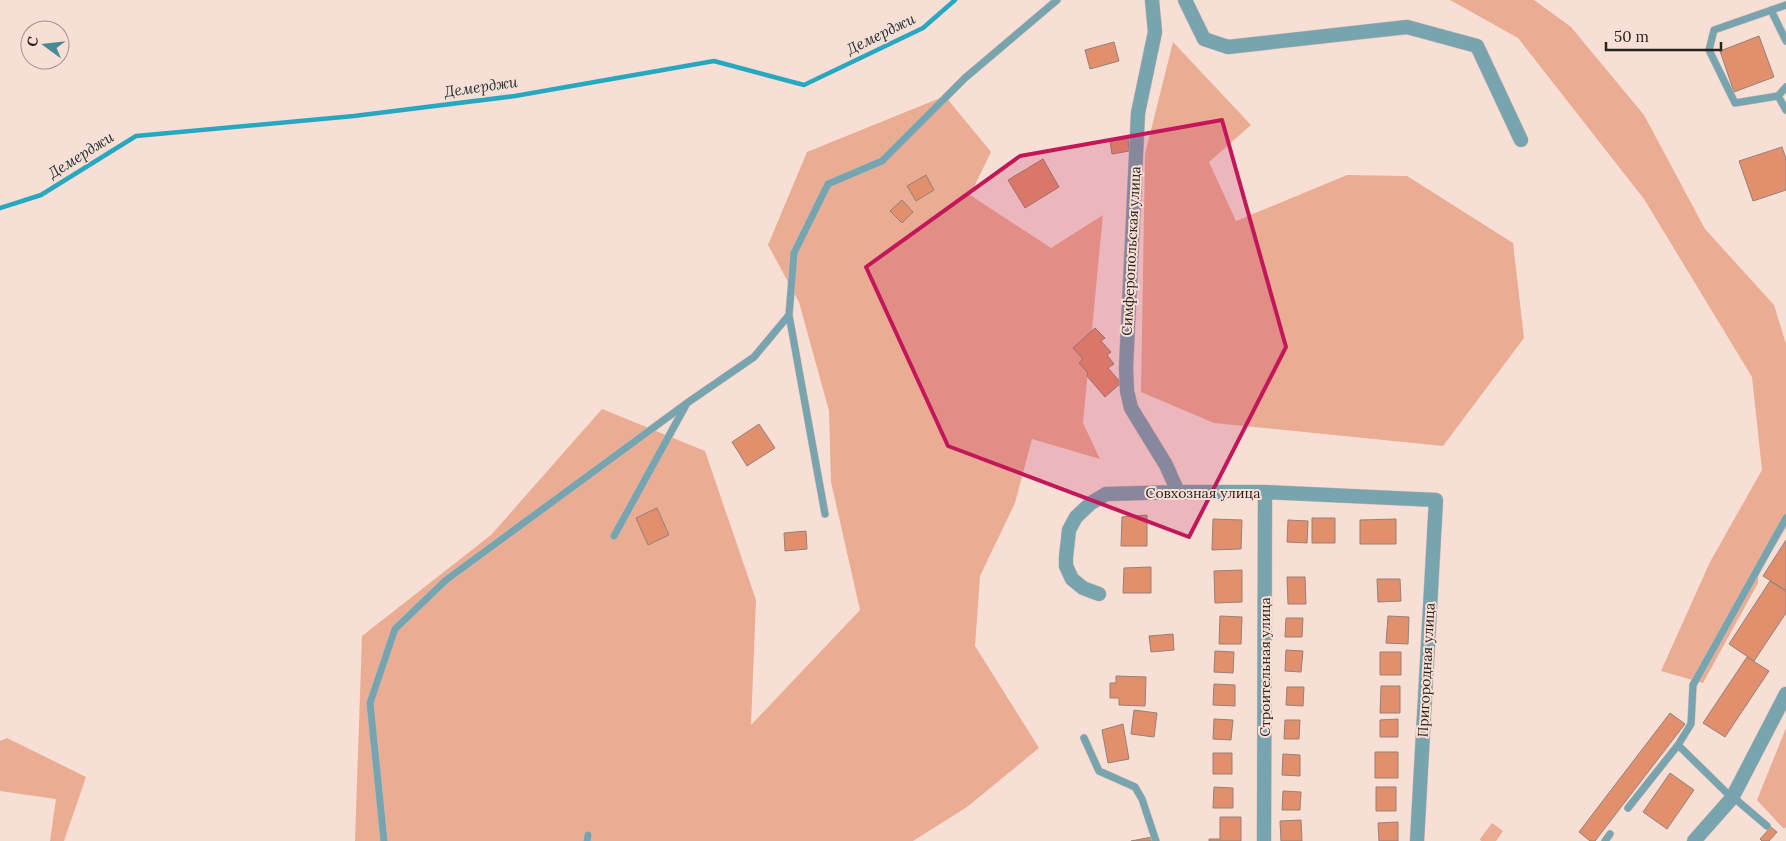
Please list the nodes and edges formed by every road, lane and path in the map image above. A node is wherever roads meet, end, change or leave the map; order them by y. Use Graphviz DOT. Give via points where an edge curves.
graph roads {
  1 [pos="1057,0"];
  2 [pos="1152,0"];
  3 [pos="1185,0"];
  4 [pos="1786,5"];
  5 [pos="1771,10"];
  6 [pos="1786,41"];
  7 [pos="1786,87"];
  8 [pos="1778,96"];
  9 [pos="1786,110"];
  10 [pos="1520,140"];
  11 [pos="789,315"];
  12 [pos="687,403"];
  13 [pos="1178,492"];
  14 [pos="1266,492"];
  15 [pos="1436,500"];
  16 [pos="825,514"];
  17 [pos="1786,518"];
  18 [pos="614,536"];
  19 [pos="1100,594"];
  20 [pos="1786,694"];
  21 [pos="1084,738"];
  22 [pos="1678,745"];
  23 [pos="1732,798"];
  24 [pos="1628,808"];
  25 [pos="1767,826"];
  26 [pos="1610,834"];
  27 [pos="384,841"];
  28 [pos="1156,841"];
  29 [pos="1264,841"];
  30 [pos="1417,841"];
  31 [pos="1605,841"];
  32 [pos="1694,841"];
  1 -- 11 [label="lane" via="965,78 882,162 828,184 794,253"];
  2 -- 13 [label="street, Симферопольская улица" via="1155,32 1138,113 1127,391 1132,408"];
  3 -- 10 [label="street" via="1204,39 1228,47 1406,27 1477,46"];
  4 -- 5 [label="lane"];
  5 -- 6 [label="lane"];
  5 -- 8 [label="lane" via="1714,30 1709,50 1735,103"];
  7 -- 8 [label="lane"];
  8 -- 9 [label="lane"];
  11 -- 12 [label="lane" via="754,357"];
  11 -- 16 [label="lane"];
  12 -- 18 [label="lane"];
  12 -- 27 [label="lane" via="446,580 395,629 370,703"];
  13 -- 14 [label="street, Совхозная улица"];
  13 -- 19 [label="street, Совхозная улица" via="1106,494 1076,517 1069,530 1066,566 1072,579 1083,588"];
  14 -- 15 [label="street, Совхозная улица"];
  14 -- 29 [label="street, Строительная улица"];
  15 -- 30 [label="street, Пригородная улица"];
  17 -- 22 [label="lane" via="1693,685 1691,724"];
  20 -- 23 [label="street"];
  21 -- 28 [label="lane" via="1099,771 1135,787"];
  22 -- 23 [label="lane"];
  22 -- 24 [label="lane"];
  23 -- 25 [label="lane"];
  23 -- 32 [label="street"];
  26 -- 31 [label="lane"];
}
